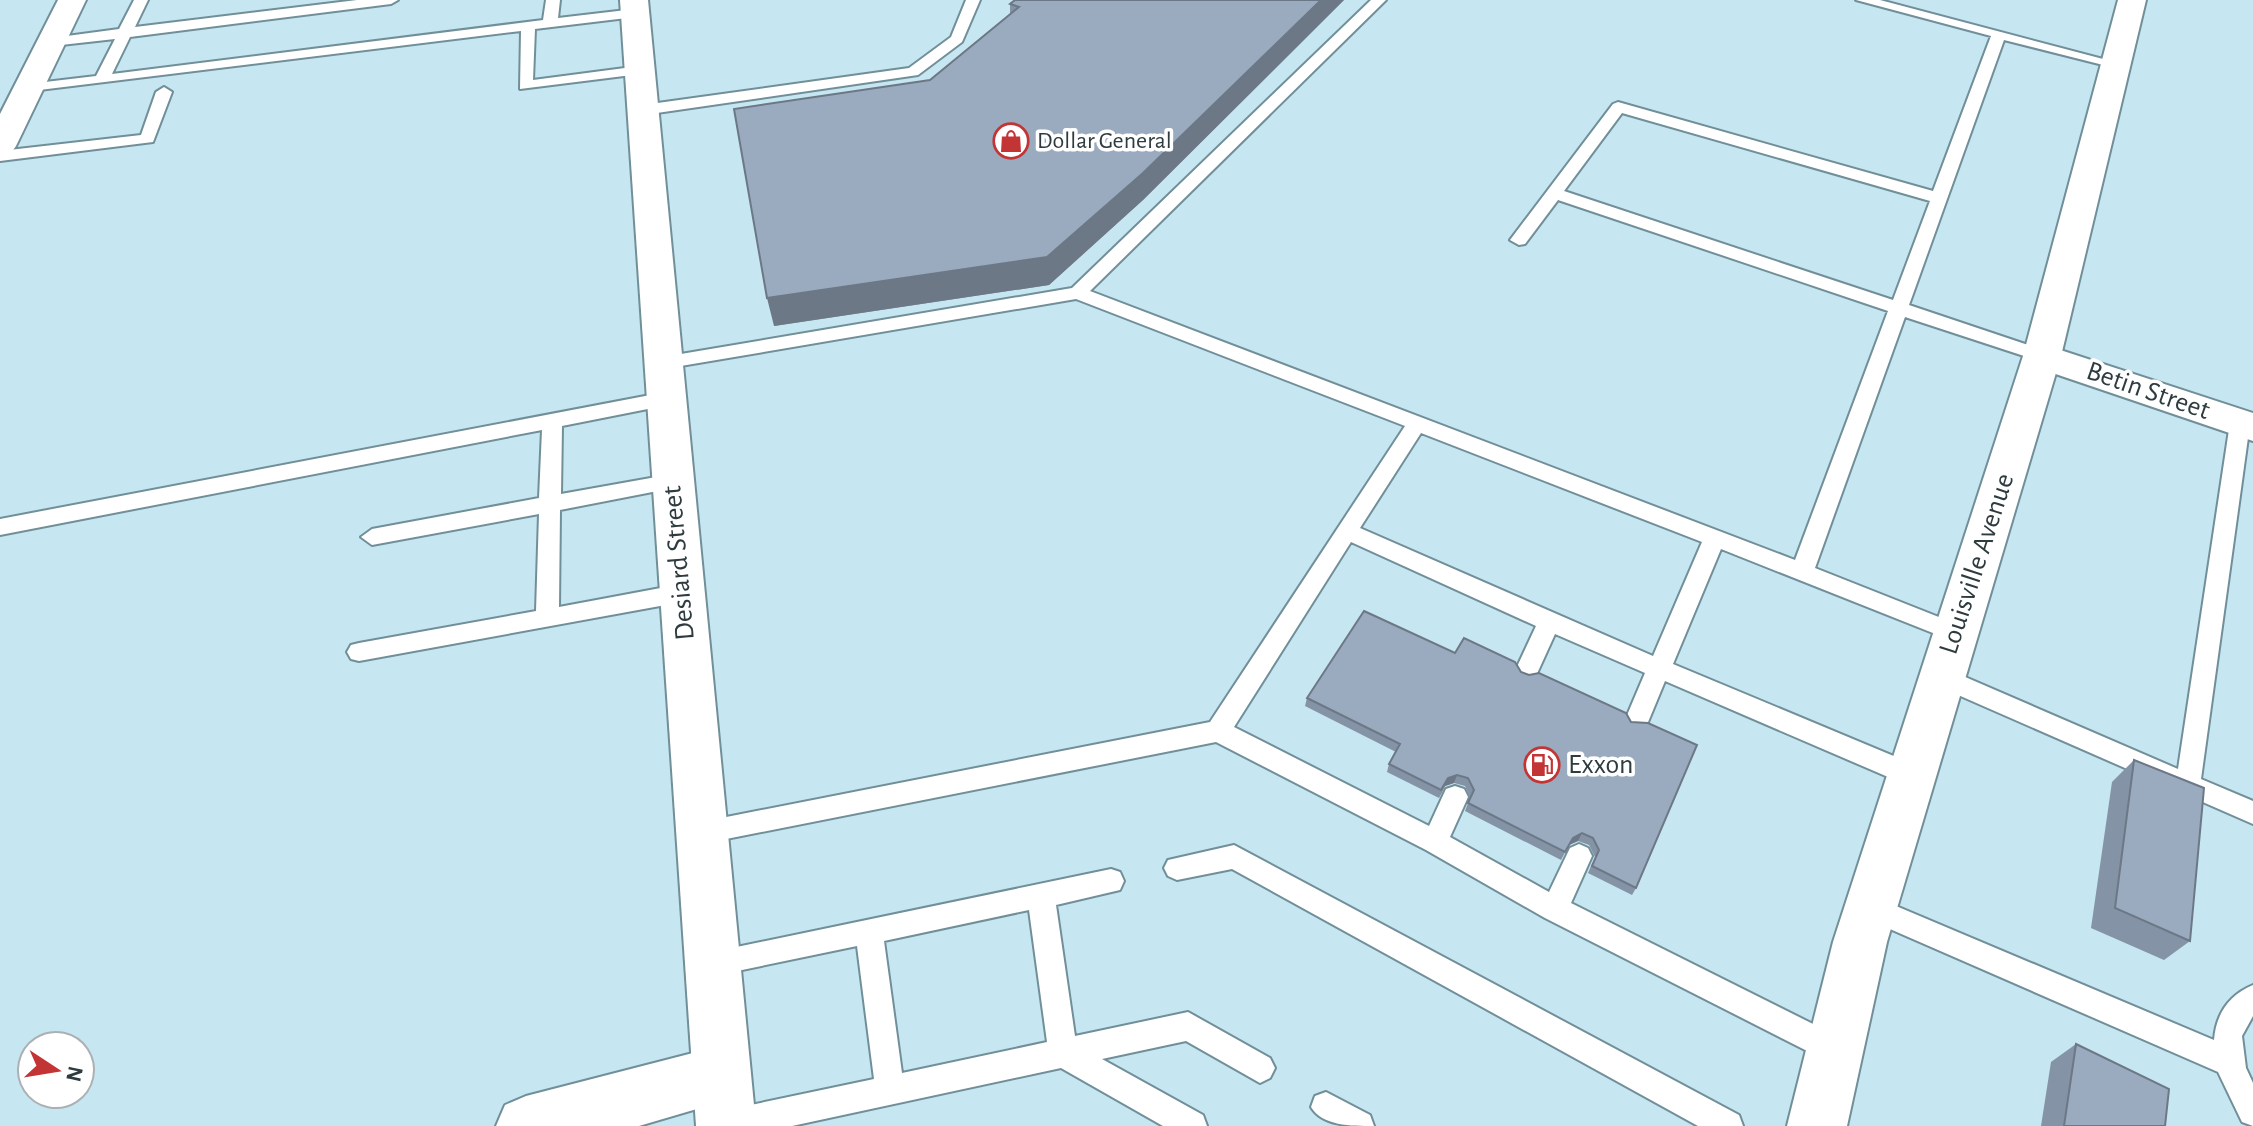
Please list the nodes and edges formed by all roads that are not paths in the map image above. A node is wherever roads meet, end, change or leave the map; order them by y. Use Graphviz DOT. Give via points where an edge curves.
graph roads {
  1 [pos="72,0"];
  2 [pos="141,0"];
  3 [pos="391,0"];
  4 [pos="553,0"];
  5 [pos="973,0"];
  6 [pos="1379,0"];
  7 [pos="1863,0"];
  8 [pos="2132,0"];
  9 [pos="634,6"];
  10 [pos="550,23"];
  11 [pos="528,26"];
  12 [pos="124,33"];
  13 [pos="1999,34"];
  14 [pos="52,42"];
  15 [pos="2115,64"];
  16 [pos="102,79"];
  17 [pos="28,89"];
  18 [pos="641,90"];
  19 [pos="164,92"];
  20 [pos="0,146"];
  21 [pos="0,156"];
  22 [pos="1554,193"];
  23 [pos="1939,198"];
  24 [pos="1519,240"];
  25 [pos="1078,293"];
  26 [pos="1899,305"];
  27 [pos="2042,356"];
  28 [pos="664,381"];
  29 [pos="552,421"];
  30 [pos="1417,423"];
  31 [pos="2247,425"];
  32 [pos="673,481"];
  33 [pos="548,503"];
  34 [pos="0,527"];
  35 [pos="1347,531"];
  36 [pos="372,537"];
  37 [pos="1715,538"];
  38 [pos="1802,572"];
  39 [pos="682,593"];
  40 [pos="547,617"];
  41 [pos="1549,622"];
  42 [pos="1956,633"];
  43 [pos="359,652"];
  44 [pos="1662,670"];
  45 [pos="1527,671"];
  46 [pos="1941,677"];
  47 [pos="1637,720"];
  48 [pos="1218,731"];
  49 [pos="1911,775"];
  50 [pos="2188,785"];
  51 [pos="1455,797"];
  52 [pos="2253,813"];
  53 [pos="701,833"];
  54 [pos="1435,842"];
  55 [pos="1579,856"];
  56 [pos="1177,868"];
  57 [pos="1111,881"];
  58 [pos="1041,896"];
  59 [pos="1870,907"];
  60 [pos="1555,909"];
  61 [pos="869,932"];
  62 [pos="711,963"];
  63 [pos="2253,999"];
  64 [pos="1835,1050"];
  65 [pos="1063,1053"];
  66 [pos="2228,1061"];
  67 [pos="1260,1068"];
  68 [pos="890,1090"];
  69 [pos="1326,1107"];
  70 [pos="724,1109"];
  71 [pos="2253,1111"];
  72 [pos="526,1126"];
  73 [pos="1192,1126"];
  74 [pos="1359,1126"];
  75 [pos="1728,1126"];
  76 [pos="1817,1126"];
  1 -- 14 [label="street"];
  2 -- 12 [label="lane"];
  3 -- 12 [label="lane"];
  4 -- 10 [label="lane"];
  5 -- 18 [label="lane" via="957,39 913,72"];
  6 -- 25 [label="lane"];
  7 -- 13 [label="lane"];
  8 -- 15 [label="street, Louisville Avenue"];
  9 -- 10 [label="lane"];
  9 -- 18 [label="street, Desiard Street"];
  10 -- 11 [label="lane"];
  11 -- 16 [label="lane"];
  11 -- 18 [label="lane" via="525,86"];
  12 -- 14 [label="lane"];
  12 -- 16 [label="lane"];
  13 -- 15 [label="lane"];
  13 -- 23 [label="lane"];
  14 -- 17 [label="street"];
  15 -- 27 [label="street, Louisville Avenue"];
  16 -- 17 [label="lane"];
  17 -- 20 [label="street"];
  18 -- 28 [label="street, Desiard Street"];
  19 -- 21 [label="lane" via="147,139"];
  22 -- 23 [label="lane" via="1618,107"];
  22 -- 24 [label="lane"];
  22 -- 26 [label="lane"];
  23 -- 26 [label="lane"];
  25 -- 28 [label="lane"];
  25 -- 30 [label="lane"];
  26 -- 27 [label="lane"];
  26 -- 38 [label="lane"];
  27 -- 31 [label="street, Betin Street"];
  27 -- 42 [label="street, Louisville Avenue"];
  28 -- 29 [label="lane"];
  28 -- 32 [label="street, Desiard Street"];
  29 -- 33 [label="lane"];
  29 -- 34 [label="lane"];
  30 -- 35 [label="lane"];
  30 -- 37 [label="lane"];
  31 -- 50 [label="lane"];
  32 -- 33 [label="lane"];
  32 -- 39 [label="street, Desiard Street"];
  33 -- 36 [label="lane"];
  33 -- 40 [label="lane"];
  35 -- 41 [label="lane"];
  35 -- 48 [label="lane"];
  37 -- 38 [label="lane"];
  37 -- 44 [label="lane"];
  38 -- 42 [label="lane"];
  39 -- 40 [label="lane"];
  39 -- 53 [label="street, Desiard Street"];
  40 -- 43 [label="lane"];
  41 -- 44 [label="lane"];
  41 -- 45 [label="lane"];
  42 -- 46 [label="street, Louisville Avenue"];
  44 -- 47 [label="lane"];
  44 -- 49 [label="lane"];
  46 -- 49 [label="street, Louisville Avenue"];
  46 -- 50 [label="lane"];
  48 -- 53 [label="lane"];
  48 -- 54 [label="lane"];
  49 -- 59 [label="street, Louisville Avenue"];
  50 -- 52 [label="lane"];
  51 -- 54 [label="lane"];
  53 -- 62 [label="street, Desiard Street"];
  54 -- 60 [label="lane"];
  55 -- 60 [label="lane"];
  56 -- 75 [label="lane" via="1234,857"];
  57 -- 58 [label="lane"];
  58 -- 61 [label="lane"];
  58 -- 65 [label="lane"];
  59 -- 64 [label="street, Louisville Avenue"];
  59 -- 66 [label="lane"];
  60 -- 64 [label="lane"];
  61 -- 62 [label="lane"];
  61 -- 68 [label="lane"];
  62 -- 70 [label="street, Desiard Street"];
  63 -- 66 [label="lane" via="2241,1005 2228,1029"];
  64 -- 76 [label="street, Louisville Avenue"];
  65 -- 67 [label="lane" via="1188,1026"];
  65 -- 68 [label="lane"];
  65 -- 73 [label="lane"];
  66 -- 71 [label="lane"];
  68 -- 70 [label="lane"];
  69 -- 74 [label="lane"];
  70 -- 72 [label="street"];
}
